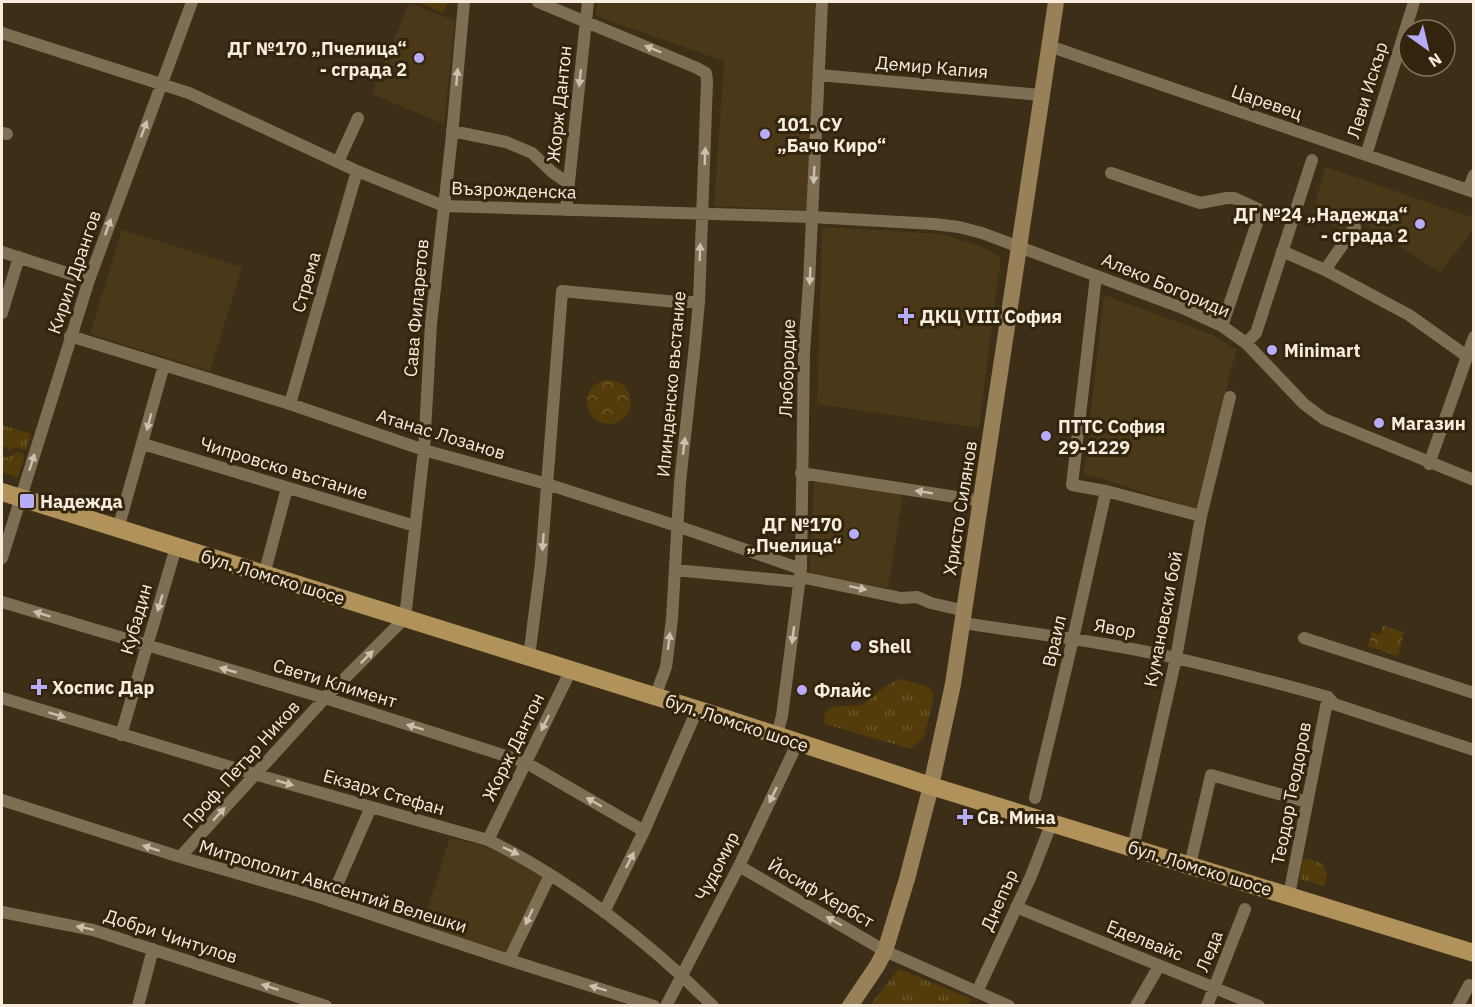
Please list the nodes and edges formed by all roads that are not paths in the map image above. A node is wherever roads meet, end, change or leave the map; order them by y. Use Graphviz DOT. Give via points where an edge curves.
graph roads {
  1 [pos="192,2"];
  2 [pos="464,2"];
  3 [pos="538,2"];
  4 [pos="588,2"];
  5 [pos="822,2"];
  6 [pos="1056,2"];
  7 [pos="1414,2"];
  8 [pos="586,20"];
  9 [pos="2,33"];
  10 [pos="1049,46"];
  11 [pos="819,75"];
  12 [pos="161,84"];
  13 [pos="1041,94"];
  14 [pos="358,118"];
  15 [pos="452,131"];
  16 [pos="1366,155"];
  17 [pos="1312,160"];
  18 [pos="338,162"];
  19 [pos="357,171"];
  20 [pos="1111,173"];
  21 [pos="1473,175"];
  22 [pos="568,183"];
  23 [pos="1471,191"];
  24 [pos="444,206"];
  25 [pos="566,210"];
  26 [pos="702,214"];
  27 [pos="812,217"];
  28 [pos="1355,226"];
  29 [pos="1019,245"];
  30 [pos="1282,251"];
  31 [pos="2,252"];
  32 [pos="19,257"];
  33 [pos="1325,270"];
  34 [pos="1096,276"];
  35 [pos="89,280"];
  36 [pos="699,302"];
  37 [pos="2,313"];
  38 [pos="1222,326"];
  39 [pos="70,336"];
  40 [pos="1473,337"];
  41 [pos="1246,343"];
  42 [pos="1468,357"];
  43 [pos="164,365"];
  44 [pos="1230,397"];
  45 [pos="290,404"];
  46 [pos="144,444"];
  47 [pos="424,450"];
  48 [pos="1430,464"];
  49 [pos="801,473"];
  50 [pos="1473,480"];
  51 [pos="547,484"];
  52 [pos="287,488"];
  53 [pos="2,492"];
  54 [pos="1106,492"];
  55 [pos="20,497"];
  56 [pos="982,501"];
  57 [pos="1201,516"];
  58 [pos="416,526"];
  59 [pos="677,526"];
  60 [pos="118,529"];
  61 [pos="176,547"];
  62 [pos="2,558"];
  63 [pos="675,570"];
  64 [pos="264,575"];
  65 [pos="800,576"];
  66 [pos="2,602"];
  67 [pos="964,617"];
  68 [pos="405,618"];
  69 [pos="1304,638"];
  70 [pos="1073,639"];
  71 [pos="147,646"];
  72 [pos="529,657"];
  73 [pos="1176,658"];
  74 [pos="571,670"];
  75 [pos="1473,693"];
  76 [pos="655,697"];
  77 [pos="1328,697"];
  78 [pos="2,698"];
  79 [pos="325,699"];
  80 [pos="697,710"];
  81 [pos="121,735"];
  82 [pos="777,735"];
  83 [pos="798,742"];
  84 [pos="1473,750"];
  85 [pos="525,762"];
  86 [pos="254,774"];
  87 [pos="931,786"];
  88 [pos="1035,798"];
  89 [pos="2,800"];
  90 [pos="1306,802"];
  91 [pos="371,807"];
  92 [pos="1052,822"];
  93 [pos="644,831"];
  94 [pos="488,840"];
  95 [pos="1133,848"];
  96 [pos="180,857"];
  97 [pos="1190,865"];
  98 [pos="739,866"];
  99 [pos="550,874"];
  100 [pos="1289,896"];
  101 [pos="330,901"];
  102 [pos="1016,908"];
  103 [pos="1245,909"];
  104 [pos="2,912"];
  105 [pos="604,912"];
  106 [pos="153,949"];
  107 [pos="885,951"];
  108 [pos="1473,952"];
  109 [pos="509,960"];
  110 [pos="1160,966"];
  111 [pos="682,975"];
  112 [pos="1469,985"];
  113 [pos="1213,987"];
  114 [pos="977,992"];
  115 [pos="988,1002"];
  116 [pos="318,1004"];
  117 [pos="138,1005"];
  118 [pos="654,1005"];
  119 [pos="666,1005"];
  120 [pos="713,1005"];
  121 [pos="850,1005"];
  122 [pos="1010,1005"];
  123 [pos="1136,1005"];
  124 [pos="1207,1005"];
  125 [pos="1259,1005"];
  126 [pos="1458,1005"];
  1 -- 12 [label="street, Кирил Дрангов"];
  15 -- 2 [label="street, Сава Филаретов, one-way"];
  3 -- 8 [label="street"];
  4 -- 8 [label="street, Жорж Дантон"];
  5 -- 11 [label="street, Любородие"];
  6 -- 10 [label="street, Христо Силянов"];
  7 -- 16 [label="street, Леви Искър"];
  8 -- 22 [label="street, Жорж Дантон, one-way"];
  26 -- 8 [label="street, Илинденско въстание, one-way" via="706,73"];
  9 -- 12 [label="street, Възрожденска"];
  10 -- 13 [label="street, Христо Силянов"];
  10 -- 16 [label="street, Царевец"];
  11 -- 13 [label="street, Демир Капия"];
  11 -- 27 [label="street, Любородие, one-way"];
  12 -- 18 [label="street, Възрожденска" via="189,93"];
  35 -- 12 [label="street, Кирил Дрангов, one-way"];
  13 -- 29 [label="street, Христо Силянов"];
  14 -- 18 [label="street"];
  15 -- 22 [label="street" via="506,142 532,153"];
  15 -- 24 [label="street, Сава Филаретов"];
  16 -- 23 [label="street, Царевец"];
  17 -- 30 [label="street"];
  18 -- 19 [label="street, Възрожденска"];
  19 -- 24 [label="street, Възрожденска"];
  19 -- 45 [label="street, Стрема"];
  20 -- 38 [label="street" via="1200,203 1227,198 1258,208 1258,219"];
  21 -- 23 [label="street"];
  22 -- 25 [label="street, Жорж Дантон"];
  24 -- 25 [label="street, Възрожденска"];
  24 -- 47 [label="street, Сава Филаретов" via="431,324"];
  25 -- 26 [label="street, Възрожденска"];
  26 -- 27 [label="street, Възрожденска"];
  36 -- 26 [label="street, Илинденско въстание, one-way"];
  27 -- 29 [label="street, Възрожденска" via="959,227"];
  27 -- 49 [label="street, Любородие, one-way"];
  28 -- 33 [label="street"];
  29 -- 34 [label="street, Алеко Богориди"];
  29 -- 56 [label="street, Христо Силянов"];
  30 -- 33 [label="street"];
  30 -- 41 [label="street" via="1256,333"];
  31 -- 32 [label="street"];
  32 -- 35 [label="street"];
  32 -- 37 [label="street"];
  33 -- 42 [label="street" via="1409,315"];
  34 -- 38 [label="street, Алеко Богориди"];
  34 -- 54 [label="street" via="1072,485"];
  35 -- 39 [label="street, Кирил Дрангов"];
  36 -- 51 [label="street" via="562,291"];
  59 -- 36 [label="street, Илинденско въстание, one-way"];
  38 -- 41 [label="street, Алеко Богориди"];
  39 -- 43 [label="street, Атанас Лозанов"];
  55 -- 39 [label="street, Кирил Дрангов, one-way"];
  40 -- 42 [label="street"];
  41 -- 48 [label="street, Алеко Богориди" via="1324,420"];
  42 -- 48 [label="street"];
  43 -- 45 [label="street, Атанас Лозанов"];
  43 -- 46 [label="street, one-way"];
  44 -- 57 [label="street, Кумановски бой"];
  45 -- 47 [label="street, Атанас Лозанов"];
  46 -- 52 [label="street, Чипровско въстание"];
  46 -- 60 [label="street"];
  47 -- 51 [label="street, Атанас Лозанов"];
  47 -- 58 [label="street, Сава Филаретов"];
  48 -- 50 [label="street, Алеко Богориди"];
  56 -- 49 [label="street, one-way"];
  49 -- 65 [label="street, Любородие"];
  51 -- 59 [label="street, Атанас Лозанов"];
  51 -- 72 [label="street, one-way"];
  52 -- 58 [label="street, Чипровско въстание"];
  52 -- 64 [label="street"];
  53 -- 55 [label="main road, бул. Ломско шосе"];
  54 -- 57 [label="street"];
  54 -- 70 [label="street, Враил"];
  55 -- 60 [label="main road, бул. Ломско шосе"];
  55 -- 62 [label="street, Кирил Дрангов"];
  56 -- 67 [label="street, Христо Силянов"];
  57 -- 73 [label="street, Кумановски бой"];
  58 -- 68 [label="street, Сава Филаретов"];
  59 -- 63 [label="street, Илинденско въстание"];
  59 -- 65 [label="street, Атанас Лозанов"];
  60 -- 61 [label="main road, бул. Ломско шосе"];
  61 -- 64 [label="main road, бул. Ломско шосе"];
  61 -- 71 [label="street, Кубадин, one-way"];
  63 -- 65 [label="street"];
  76 -- 63 [label="street, Илинденско въстание, one-way" via="666,667"];
  64 -- 68 [label="main road, бул. Ломско шосе"];
  65 -- 67 [label="street, Явор, one-way" via="917,597"];
  65 -- 82 [label="street, Любородие, one-way"];
  71 -- 66 [label="street, Свети Климент, one-way"];
  67 -- 70 [label="street, Явор"];
  67 -- 87 [label="street, Христо Силянов"];
  68 -- 72 [label="main road, бул. Ломско шосе"];
  79 -- 68 [label="street, Проф. Петър Ников, one-way"];
  69 -- 75 [label="street"];
  70 -- 73 [label="street, Явор"];
  70 -- 88 [label="street, Враил"];
  79 -- 71 [label="street, Свети Климент, one-way"];
  71 -- 81 [label="street, Кубадин"];
  72 -- 74 [label="main road, бул. Ломско шосе"];
  73 -- 77 [label="street, Явор"];
  73 -- 95 [label="street, Кумановски бой"];
  74 -- 76 [label="main road, бул. Ломско шосе"];
  74 -- 85 [label="street, Жорж Дантон, one-way"];
  76 -- 80 [label="main road, бул. Ломско шосе"];
  77 -- 84 [label="street, Явор" via="1334,704"];
  77 -- 90 [label="street, Теодор Теодоров"];
  78 -- 81 [label="street, Екзарх Стефан, one-way"];
  85 -- 79 [label="street, Свети Климент, one-way"];
  79 -- 86 [label="street, Проф. Петър Ников"];
  80 -- 82 [label="main road, бул. Ломско шосе"];
  80 -- 93 [label="street"];
  81 -- 86 [label="street, Екзарх Стефан"];
  82 -- 83 [label="main road, бул. Ломско шосе"];
  83 -- 87 [label="main road, бул. Ломско шосе"];
  83 -- 98 [label="street, Чудомир, one-way"];
  93 -- 85 [label="street, Свети Климент, one-way"];
  85 -- 94 [label="street, Жорж Дантон"];
  86 -- 91 [label="street, Екзарх Стефан, one-way"];
  96 -- 86 [label="street, Проф. Петър Ников, one-way"];
  87 -- 92 [label="main road, бул. Ломско шосе"];
  87 -- 107 [label="street, Христо Силянов"];
  96 -- 89 [label="street, Митрополит Авксентий Велешки, one-way"];
  90 -- 97 [label="street" via="1211,775"];
  90 -- 100 [label="street, Теодор Теодоров"];
  91 -- 94 [label="street, Екзарх Стефан"];
  91 -- 101 [label="street"];
  92 -- 95 [label="main road, бул. Ломско шосе"];
  92 -- 102 [label="street, Днепър"];
  105 -- 93 [label="street, one-way"];
  94 -- 99 [label="street, Екзарх Стефан, one-way"];
  95 -- 97 [label="main road, бул. Ломско шосе"];
  96 -- 101 [label="street, Митрополит Авксентий Велешки"];
  97 -- 100 [label="main road, бул. Ломско шосе"];
  107 -- 98 [label="street, Йосиф Хербст, one-way"];
  98 -- 111 [label="street, Чудомир"];
  99 -- 105 [label="street, Екзарх Стефан"];
  99 -- 109 [label="street, one-way"];
  100 -- 108 [label="main road, бул. Ломско шосе"];
  101 -- 109 [label="street, Митрополит Авксентий Велешки"];
  102 -- 110 [label="street, Еделвайс"];
  102 -- 114 [label="street, Днепър"];
  103 -- 113 [label="street, Леда"];
  106 -- 104 [label="street, Добри Чинтулов, one-way" via="93,930"];
  105 -- 111 [label="street, Екзарх Стефан"];
  116 -- 106 [label="street, Добри Чинтулов, one-way"];
  106 -- 117 [label="street"];
  107 -- 114 [label="street, Йосиф Хербст"];
  107 -- 121 [label="street, Христо Силянов"];
  118 -- 109 [label="street, Митрополит Авксентий Велешки, one-way"];
  110 -- 113 [label="street, Еделвайс"];
  110 -- 123 [label="street"];
  111 -- 119 [label="street, Чудомир"];
  111 -- 120 [label="street, Екзарх Стефан"];
  112 -- 126 [label="street"];
  113 -- 124 [label="street, Леда"];
  113 -- 125 [label="street, Еделвайс"];
  114 -- 115 [label="street, Йосиф Хербст"];
  115 -- 122 [label="street, Йосиф Хербст"];
}
